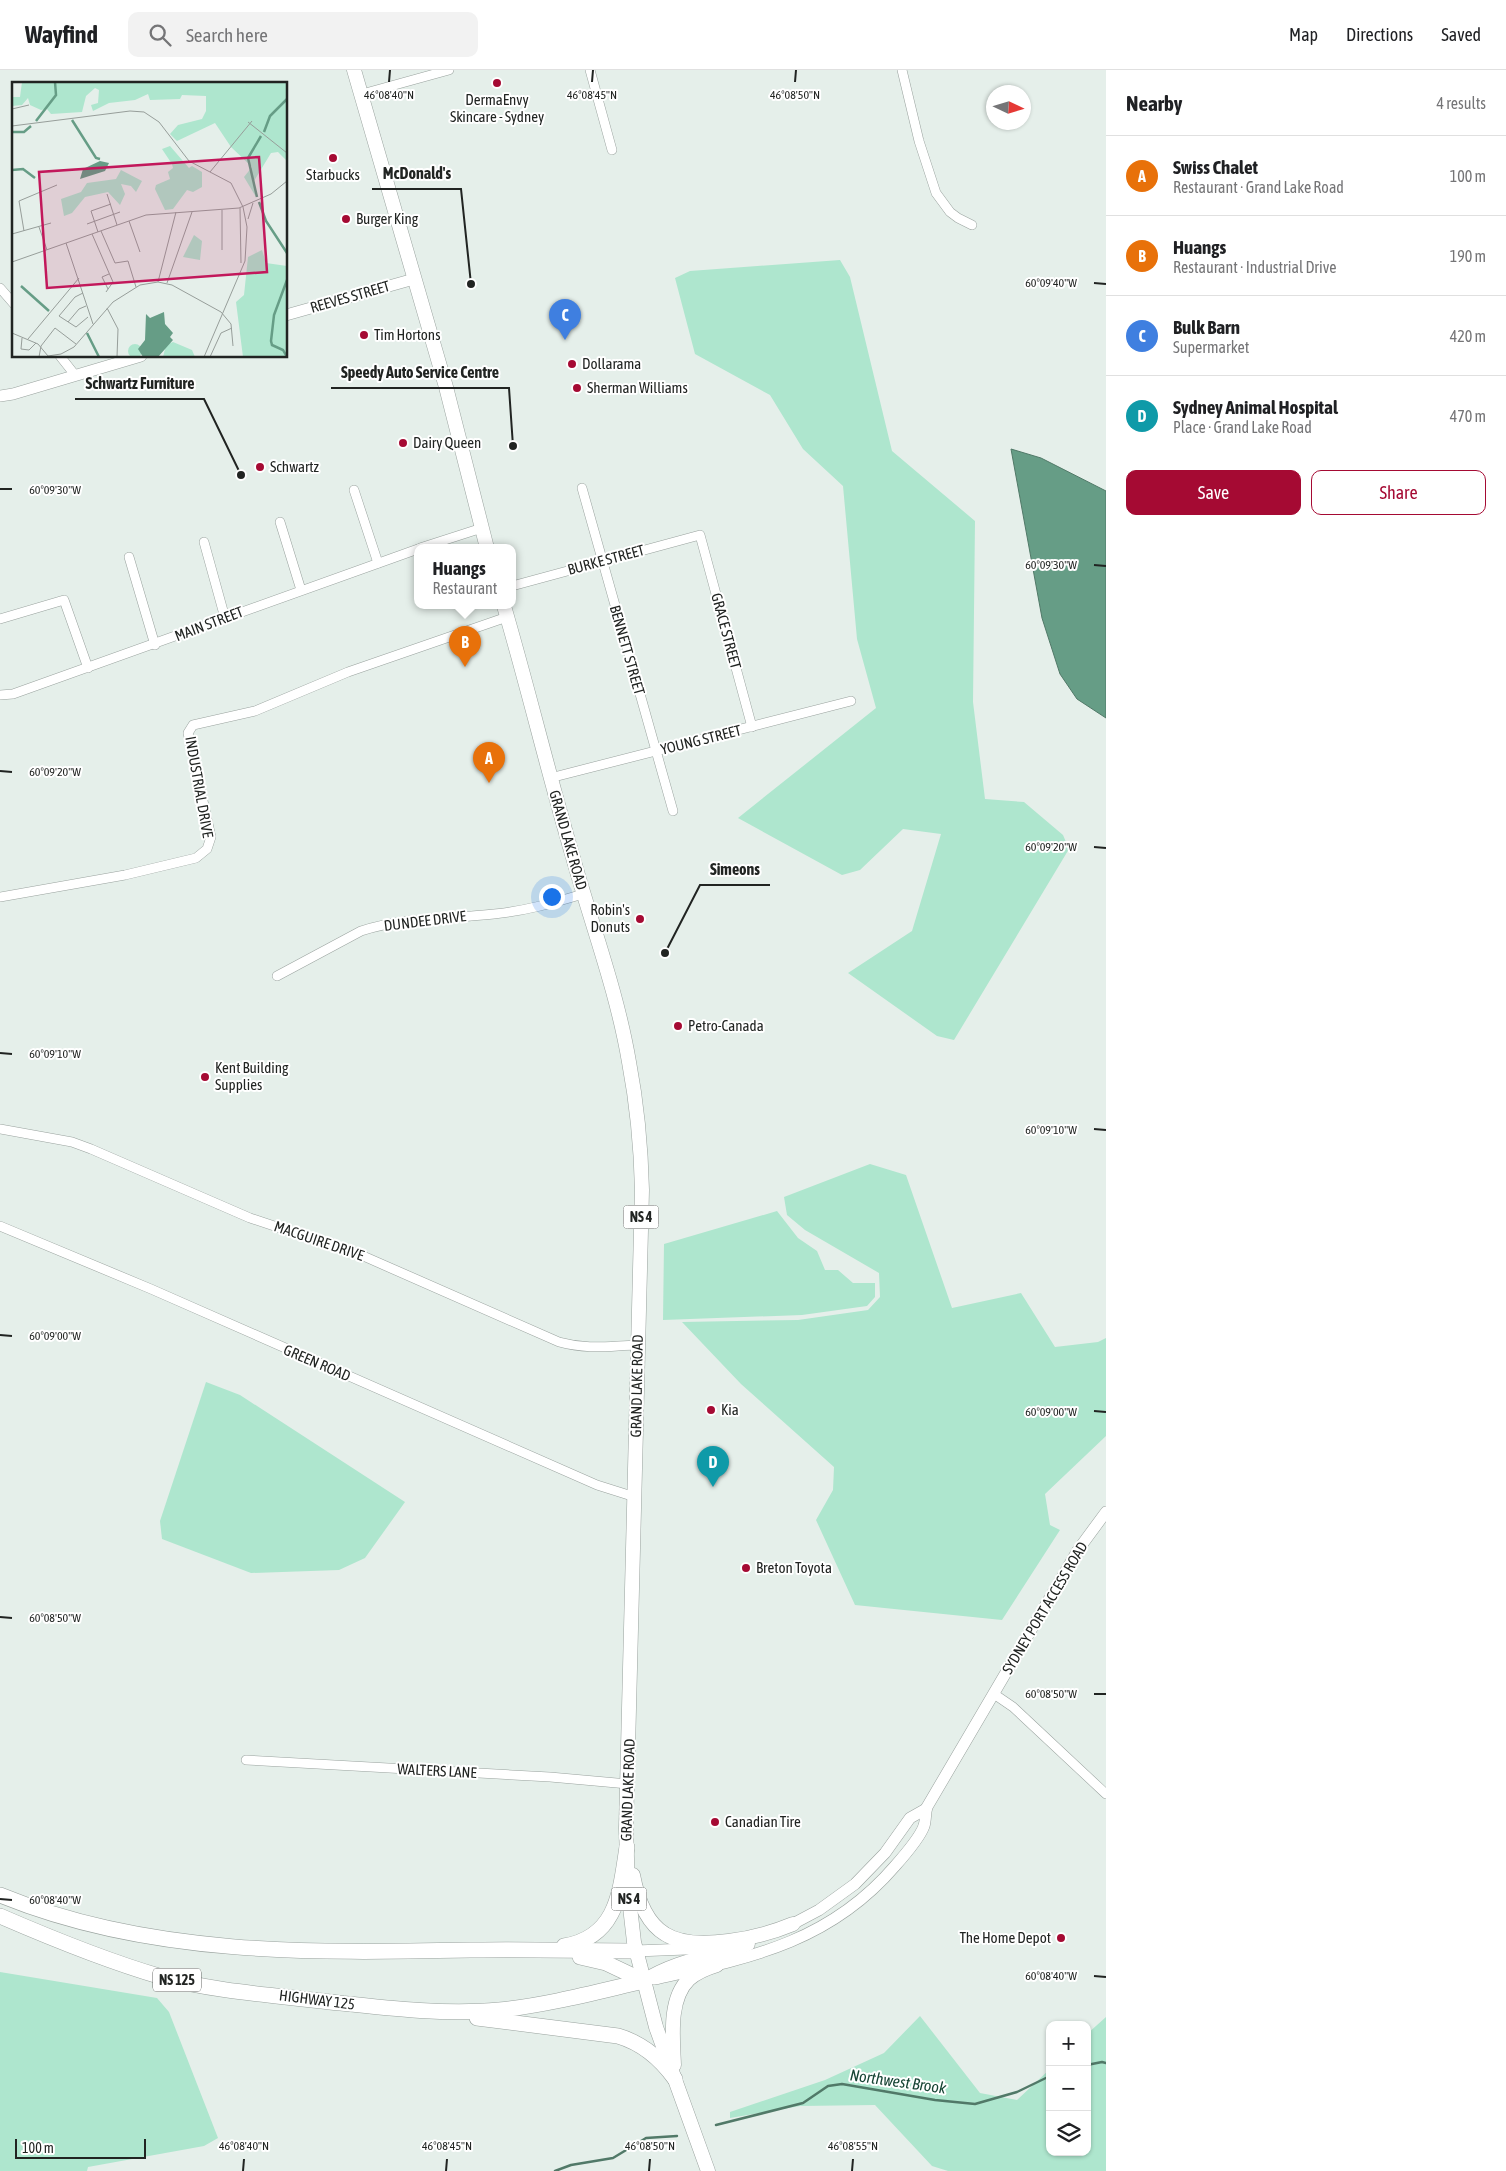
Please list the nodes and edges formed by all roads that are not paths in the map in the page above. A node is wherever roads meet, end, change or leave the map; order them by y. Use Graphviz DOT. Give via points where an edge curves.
graph roads {
  1 [pos="354,70"];
  2 [pos="449,70"];
  3 [pos="590,70"];
  4 [pos="902,70"];
  5 [pos="362,94"];
  6 [pos="612,150"];
  7 [pos="972,225"];
  8 [pos="414,279"];
  9 [pos="0,288"];
  10 [pos="12,302"];
  11 [pos="288,314"];
  12 [pos="62,358"];
  13 [pos="134,358"];
  14 [pos="75,375"];
  15 [pos="0,396"];
  16 [pos="582,488"];
  17 [pos="354,490"];
  18 [pos="280,522"];
  19 [pos="482,528"];
  20 [pos="700,534"];
  21 [pos="204,542"];
  22 [pos="434,544"];
  23 [pos="486,544"];
  24 [pos="414,551"];
  25 [pos="129,557"];
  26 [pos="602,561"];
  27 [pos="378,563"];
  28 [pos="516,585"];
  29 [pos="301,590"];
  30 [pos="505,612"];
  31 [pos="225,618"];
  32 [pos="0,619"];
  33 [pos="154,645"];
  34 [pos="88,668"];
  35 [pos="0,695"];
  36 [pos="851,701"];
  37 [pos="752,727"];
  38 [pos="656,751"];
  39 [pos="550,778"];
  40 [pos="673,811"];
  41 [pos="583,894"];
  42 [pos="0,897"];
  43 [pos="277,976"];
  44 [pos="0,1129"];
  45 [pos="0,1226"];
  46 [pos="637,1345"];
  47 [pos="635,1497"];
  48 [pos="1106,1512"];
  49 [pos="994,1694"];
  50 [pos="246,1760"];
  51 [pos="628,1784"];
  52 [pos="1106,1794"];
  53 [pos="926,1809"];
  54 [pos="627,1847"];
  55 [pos="0,1895"];
  56 [pos="0,1916"];
  57 [pos="793,1924"];
  58 [pos="480,1950"];
  59 [pos="537,1951"];
  60 [pos="636,1951"];
  61 [pos="717,1964"];
  62 [pos="644,1981"];
  63 [pos="363,2006"];
  64 [pos="675,2079"];
  65 [pos="708,2171"];
  1 -- 5 [label="main road"];
  2 -- 5 [label="street"];
  3 -- 6 [label="street"];
  4 -- 7 [label="street" via="919,141 936,193 950,212"];
  5 -- 8 [label="main road"];
  8 -- 11 [label="main road, REEVES STREET"];
  8 -- 19 [label="main road"];
  9 -- 10 [label="street"];
  12 -- 14 [label="street"];
  13 -- 14 [label="main road"];
  14 -- 15 [label="main road"];
  16 -- 26 [label="street, BENNETT STREET"];
  17 -- 27 [label="street"];
  18 -- 29 [label="street"];
  19 -- 22 [label="street, MAIN STREET"];
  19 -- 23 [label="main road"];
  20 -- 26 [label="street, BURKE STREET"];
  20 -- 37 [label="street, GRACE STREET"];
  21 -- 31 [label="street"];
  24 -- 27 [label="street, MAIN STREET"];
  25 -- 33 [label="street"];
  26 -- 28 [label="street, BURKE STREET"];
  26 -- 38 [label="street, BENNETT STREET"];
  27 -- 29 [label="street, MAIN STREET"];
  29 -- 31 [label="street, MAIN STREET"];
  30 -- 39 [label="main road, GRAND LAKE ROAD / NS 4"];
  30 -- 42 [label="street, INDUSTRIAL DRIVE" via="255,711 193,725 188,733 211,836 200,856 125,875"];
  31 -- 33 [label="street, MAIN STREET"];
  32 -- 34 [label="street" via="64,600"];
  33 -- 34 [label="street, MAIN STREET"];
  34 -- 35 [label="street, MAIN STREET" via="13,694"];
  36 -- 37 [label="street, YOUNG STREET"];
  37 -- 38 [label="street, YOUNG STREET"];
  38 -- 39 [label="street, YOUNG STREET"];
  38 -- 40 [label="street, BENNETT STREET"];
  39 -- 41 [label="main road, GRAND LAKE ROAD / NS 4"];
  41 -- 43 [label="street, DUNDEE DRIVE" via="518,910 371,928"];
  41 -- 46 [label="main road, GRAND LAKE ROAD / NS 4" via="615,1001 636,1103 642,1190"];
  44 -- 46 [label="street, MACGUIRE DRIVE" via="72,1142 91,1149 250,1218 361,1255 559,1342 602,1348"];
  45 -- 47 [label="street, GREEN ROAD" via="596,1485"];
  46 -- 47 [label="main road, GRAND LAKE ROAD / NS 4"];
  47 -- 51 [label="main road, GRAND LAKE ROAD / NS 4"];
  48 -- 49 [label="main road, SYDNEY PORT ACCESS ROAD" via="1078,1550"];
  49 -- 52 [label="street" via="1013,1707"];
  49 -- 53 [label="main road, SYDNEY PORT ACCESS ROAD"];
  50 -- 51 [label="street, WALTERS LANE"];
  51 -- 54 [label="main road, GRAND LAKE ROAD / NS 4"];
  53 -- 57 [label="main road, SYDNEY PORT ACCESS ROAD" via="910,1818 855,1884 831,1903"];
  53 -- 61 [label="main road, SYDNEY PORT ACCESS ROAD" via="924,1827 899,1861 874,1889 846,1912 786,1945"];
  54 -- 57 [label="main road" via="643,1908 657,1928 675,1939 696,1942 736,1939"];
  54 -- 58 [label="highway" via="617,1903 596,1933 566,1946"];
  54 -- 60 [label="main road, GRAND LAKE ROAD / NS 4" via="628,1889"];
  55 -- 58 [label="highway" via="51,1913 110,1928 161,1939 219,1946 313,1951"];
  56 -- 63 [label="highway, HIGHWAY 125 / NS 125" via="80,1949 163,1977 220,1988"];
  57 -- 60 [label="main road, SYDNEY PORT ACCESS ROAD" via="759,1938 715,1947"];
  57 -- 62 [label="main road" via="754,1942 659,1972"];
  58 -- 59 [label="highway"];
  59 -- 60 [label="highway"];
  59 -- 62 [label="highway" via="597,1961"];
  60 -- 62 [label="main road, GRAND LAKE ROAD / NS 4"];
  61 -- 62 [label="main road, SYDNEY PORT ACCESS ROAD"];
  61 -- 64 [label="main road" via="696,1974 678,1997 673,2033"];
  62 -- 63 [label="highway, HIGHWAY 125 / NS 125" via="499,2010 445,2011"];
  62 -- 64 [label="main road, GRAND LAKE ROAD / NS 4"];
  63 -- 64 [label="highway" via="612,2034 646,2049"];
  64 -- 65 [label="main road, GRAND LAKE ROAD / NS 4"];
}
